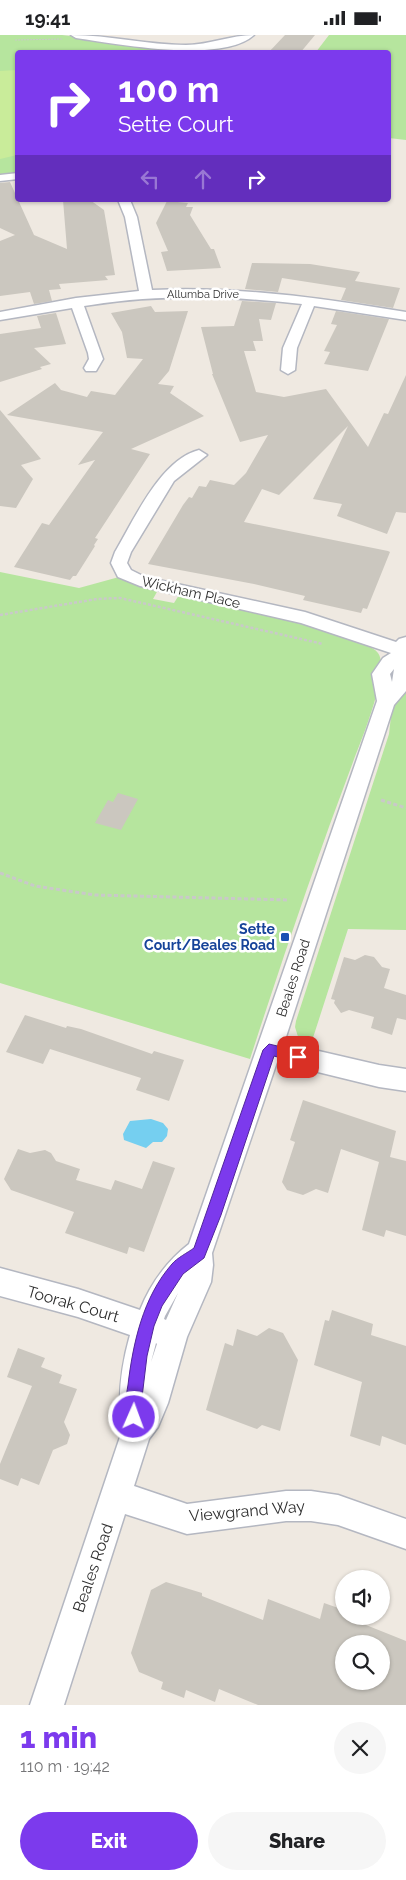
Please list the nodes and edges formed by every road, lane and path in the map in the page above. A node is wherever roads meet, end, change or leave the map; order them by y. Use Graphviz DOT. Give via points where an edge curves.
graph roads {
  1 [pos="48,35"];
  2 [pos="76,35"];
  3 [pos="249,35"];
  4 [pos="15,41"];
  5 [pos="220,44"];
  6 [pos="228,50"];
  7 [pos="15,176"];
  8 [pos="0,178"];
  9 [pos="125,202"];
  10 [pos="146,294"];
  11 [pos="310,300"];
  12 [pos="76,302"];
  13 [pos="0,316"];
  14 [pos="406,316"];
  15 [pos="91,368"];
  16 [pos="288,370"];
  17 [pos="200,455"];
  18 [pos="0,615"];
  19 [pos="330,645"];
  20 [pos="403,649"];
  21 [pos="381,800"];
  22 [pos="406,808"];
  23 [pos="0,873"];
  24 [pos="289,900"];
  25 [pos="269,1050"];
  26 [pos="406,1079"];
  27 [pos="199,1253"];
  28 [pos="0,1282"];
  29 [pos="147,1326"];
  30 [pos="173,1336"];
  31 [pos="137,1431"];
  32 [pos="117,1497"];
  33 [pos="406,1534"];
  34 [pos="47,1705"];
  1 -- 4 [label="path" via="47,39"];
  2 -- 5 [label="street" via="174,46"];
  3 -- 5 [label="street"];
  5 -- 6 [label="street"];
  7 -- 8 [label="street"];
  9 -- 10 [label="street" via="131,217"];
  10 -- 11 [label="street, Allumba Drive" via="234,293"];
  10 -- 12 [label="street, Allumba Drive"];
  11 -- 14 [label="street, Allumba Drive"];
  11 -- 16 [label="street" via="292,341"];
  12 -- 13 [label="street, Allumba Drive"];
  12 -- 15 [label="street" via="95,353 96,359"];
  17 -- 20 [label="street, Wickham Place" via="178,468 165,482 123,552 119,563 124,573 140,581 305,618 380,645"];
  18 -- 19 [label="path" via="120,598"];
  20 -- 25 [label="street, Beales Road" via="403,684 386,701"];
  21 -- 22 [label="path"];
  23 -- 24 [label="path" via="35,885 95,895"];
  25 -- 26 [label="street"];
  25 -- 27 [label="street, Beales Road"];
  27 -- 29 [label="street, Beales Road" via="178,1269 157,1301"];
  27 -- 30 [label="street, Beales Road" via="197,1282"];
  28 -- 29 [label="street, Toorak Court"];
  29 -- 30 [label="street, Toorak Court"];
  29 -- 31 [label="street, Beales Road" via="133,1402"];
  30 -- 31 [label="street, Beales Road" via="154,1403"];
  31 -- 32 [label="street, Beales Road"];
  32 -- 33 [label="street, Viewgrand Way" via="187,1519 310,1505 338,1510"];
  32 -- 34 [label="street, Beales Road"];
}
